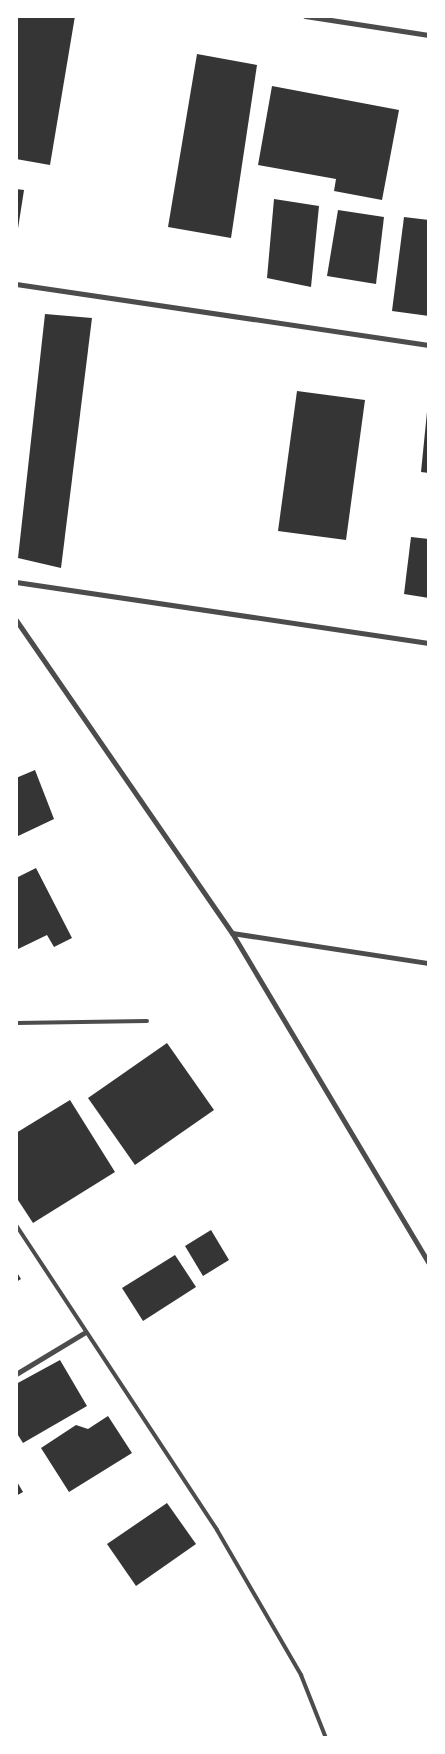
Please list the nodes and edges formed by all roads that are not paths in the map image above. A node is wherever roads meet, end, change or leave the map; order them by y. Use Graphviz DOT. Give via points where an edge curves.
graph roads {
  1 [pos="305,16"];
  2 [pos="429,35"];
  3 [pos="16,284"];
  4 [pos="429,345"];
  5 [pos="16,582"];
  6 [pos="16,620"];
  7 [pos="429,643"];
  8 [pos="232,933"];
  9 [pos="429,963"];
  10 [pos="147,1021"];
  11 [pos="16,1024"];
  12 [pos="16,1225"];
  13 [pos="429,1264"];
  14 [pos="84,1333"];
  15 [pos="16,1374"];
  16 [pos="326,1738"];
  1 -- 2 [label="street"];
  3 -- 4 [label="street"];
  5 -- 7 [label="street"];
  6 -- 8 [label="street"];
  8 -- 9 [label="street"];
  8 -- 13 [label="street"];
  10 -- 11 [label="lane"];
  12 -- 14 [label="lane"];
  14 -- 15 [label="street"];
  14 -- 16 [label="lane" via="217,1530 301,1675"];
}
